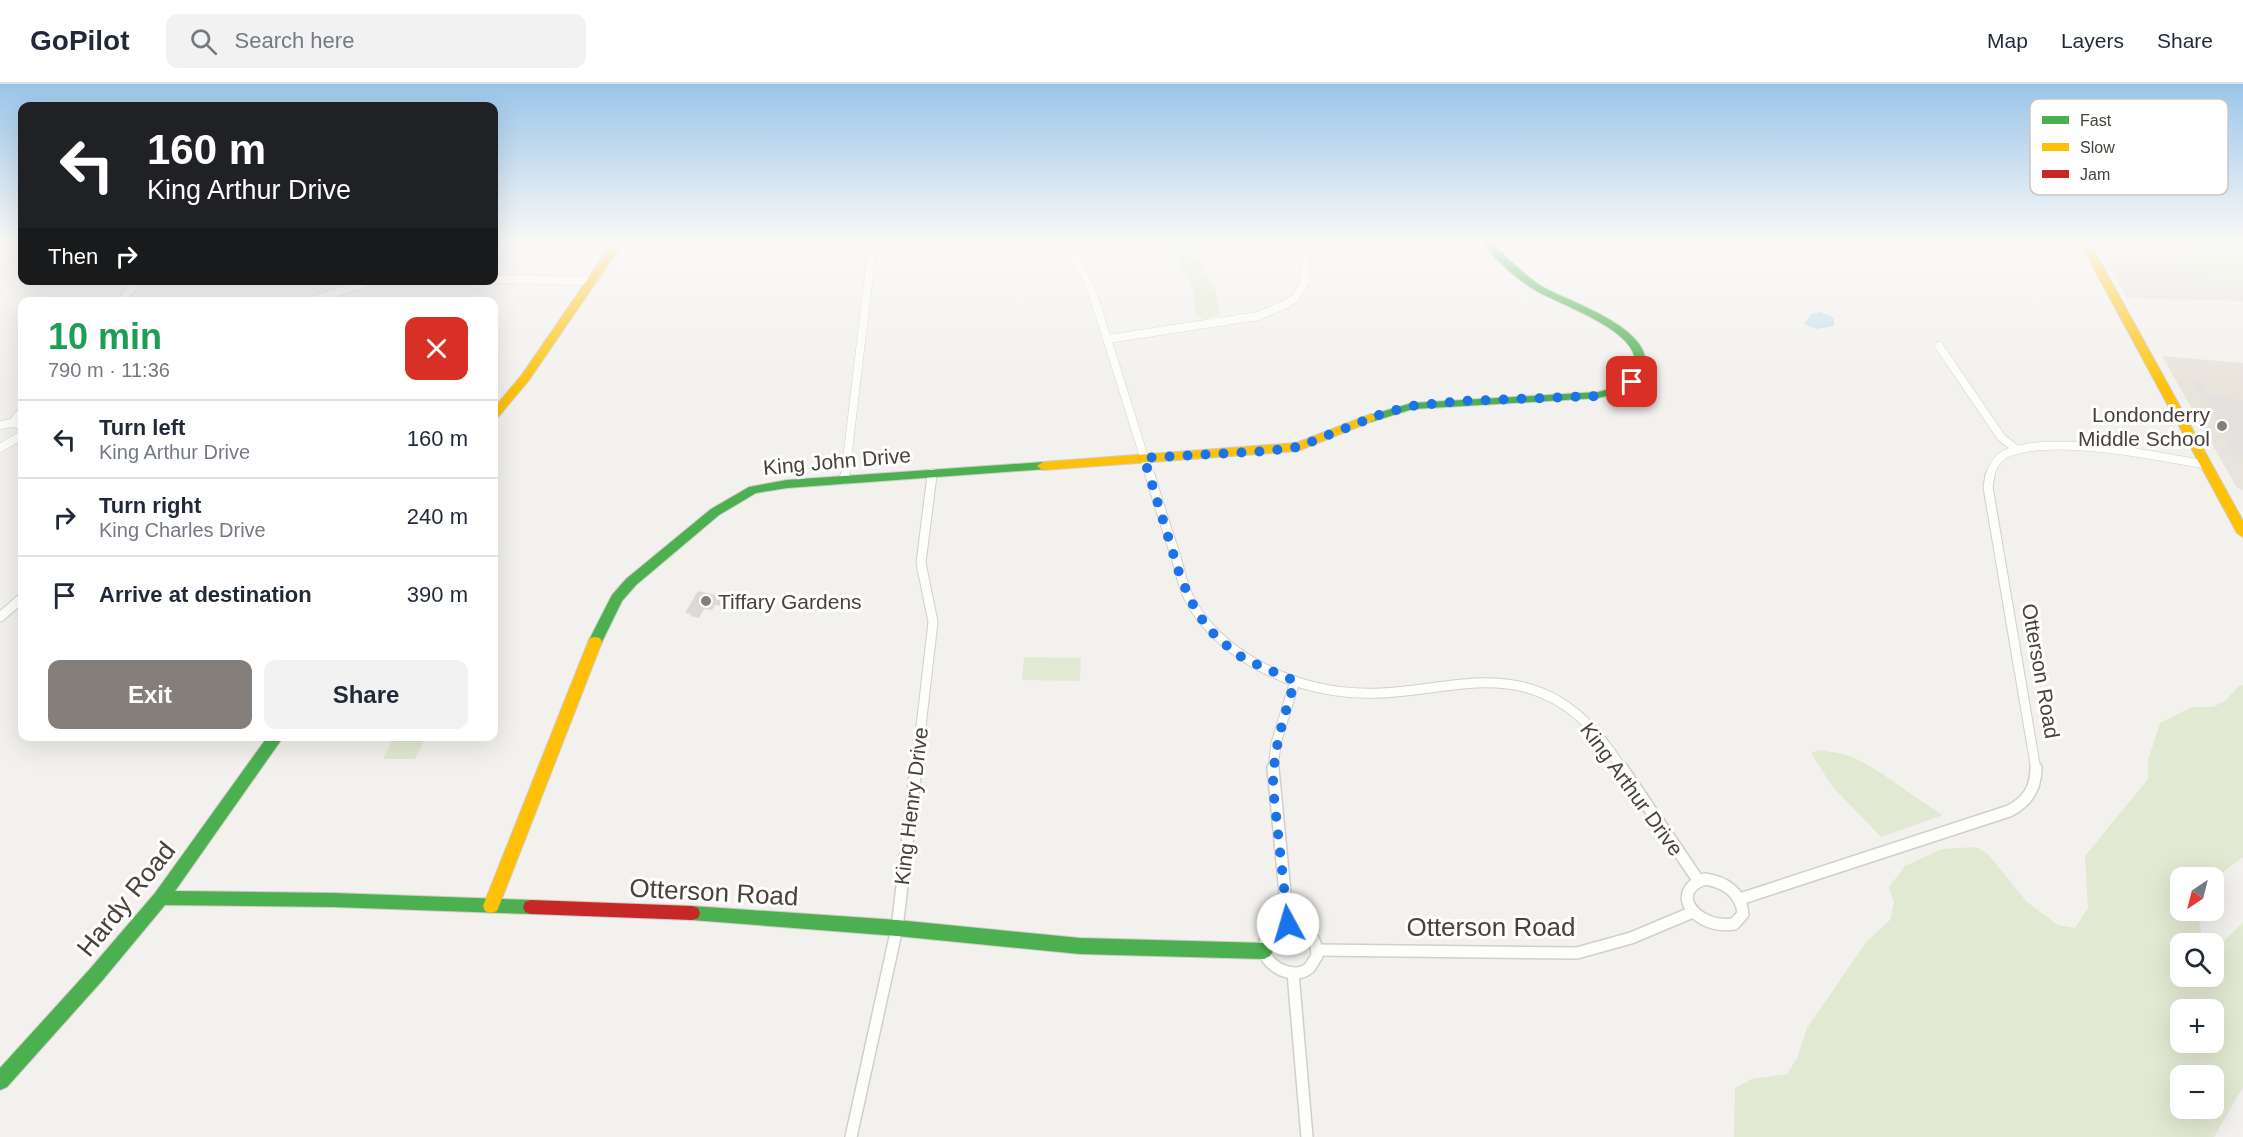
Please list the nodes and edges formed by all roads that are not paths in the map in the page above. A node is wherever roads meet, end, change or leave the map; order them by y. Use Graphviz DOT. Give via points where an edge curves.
graph roads {
  1 [pos="337,290"];
  2 [pos="586,290"];
  3 [pos="867,290"];
  4 [pos="1091,290"];
  5 [pos="1301,290"];
  6 [pos="1540,290"];
  7 [pos="2111,290"];
  8 [pos="320,297"];
  9 [pos="1108,339"];
  10 [pos="1939,346"];
  11 [pos="498,410"];
  12 [pos="18,416"];
  13 [pos="12,423"];
  14 [pos="18,424"];
  15 [pos="0,425"];
  16 [pos="18,437"];
  17 [pos="0,448"];
  18 [pos="2017,450"];
  19 [pos="1144,458"];
  20 [pos="2207,465"];
  21 [pos="932,473"];
  22 [pos="844,480"];
  23 [pos="2243,533"];
  24 [pos="18,601"];
  25 [pos="0,617"];
  26 [pos="1295,681"];
  27 [pos="273,741"];
  28 [pos="1698,880"];
  29 [pos="161,898"];
  30 [pos="1740,899"];
  31 [pos="491,906"];
  32 [pos="1693,912"];
  33 [pos="1288,924"];
  34 [pos="897,928"];
  35 [pos="1318,950"];
  36 [pos="1264,951"];
  37 [pos="1293,973"];
  38 [pos="0,1081"];
  39 [pos="851,1137"];
  40 [pos="1307,1137"];
  1 -- 8 [label="street"];
  2 -- 11 [label="street"];
  3 -- 22 [label="street"];
  4 -- 9 [label="street, King Arthur Drive"];
  5 -- 9 [label="street" via="1281,308 1249,318"];
  6 -- 19 [label="street, King John Drive" via="1627,335 1642,357 1636,379 1598,396 1412,406 1298,447"];
  7 -- 20 [label="street"];
  9 -- 19 [label="street, King Arthur Drive"];
  10 -- 18 [label="street" via="2001,437"];
  12 -- 13 [label="street"];
  13 -- 14 [label="street"];
  13 -- 15 [label="street"];
  16 -- 17 [label="street"];
  18 -- 20 [label="street" via="2098,450"];
  18 -- 30 [label="street, Otterson Road" via="1995,463 1988,487 2037,766 2037,778 2028,799 2009,811"];
  19 -- 21 [label="street, King John Drive"];
  19 -- 26 [label="street, King Arthur Drive" via="1181,579 1197,613 1217,638 1244,659"];
  20 -- 23 [label="street"];
  21 -- 22 [label="street, King John Drive"];
  21 -- 34 [label="street, King Henry Drive" via="921,563 933,622"];
  22 -- 31 [label="street, King John Drive" via="764,487 733,500 624,589 602,625"];
  24 -- 25 [label="street"];
  26 -- 28 [label="street, King Arthur Drive" via="1341,691 1375,693 1494,681 1552,698 1569,707 1597,734"];
  26 -- 33 [label="street" via="1273,765"];
  27 -- 29 [label="street, Hardy Road"];
  28 -- 30 [label="street" via="1722,882"];
  28 -- 32 [label="street" via="1686,892"];
  29 -- 31 [label="street, Otterson Road"];
  29 -- 38 [label="street, Hardy Road"];
  30 -- 32 [label="street" via="1743,914 1734,924 1718,926"];
  31 -- 34 [label="street, Otterson Road" via="694,913"];
  32 -- 35 [label="street, Otterson Road" via="1630,938 1577,953"];
  33 -- 35 [label="street" via="1309,932"];
  33 -- 36 [label="street" via="1276,926 1267,934"];
  34 -- 36 [label="street, Otterson Road" via="1098,947"];
  34 -- 39 [label="street, King Henry Drive"];
  35 -- 37 [label="street" via="1311,967"];
  36 -- 37 [label="street" via="1274,967"];
  37 -- 40 [label="street"];
}
